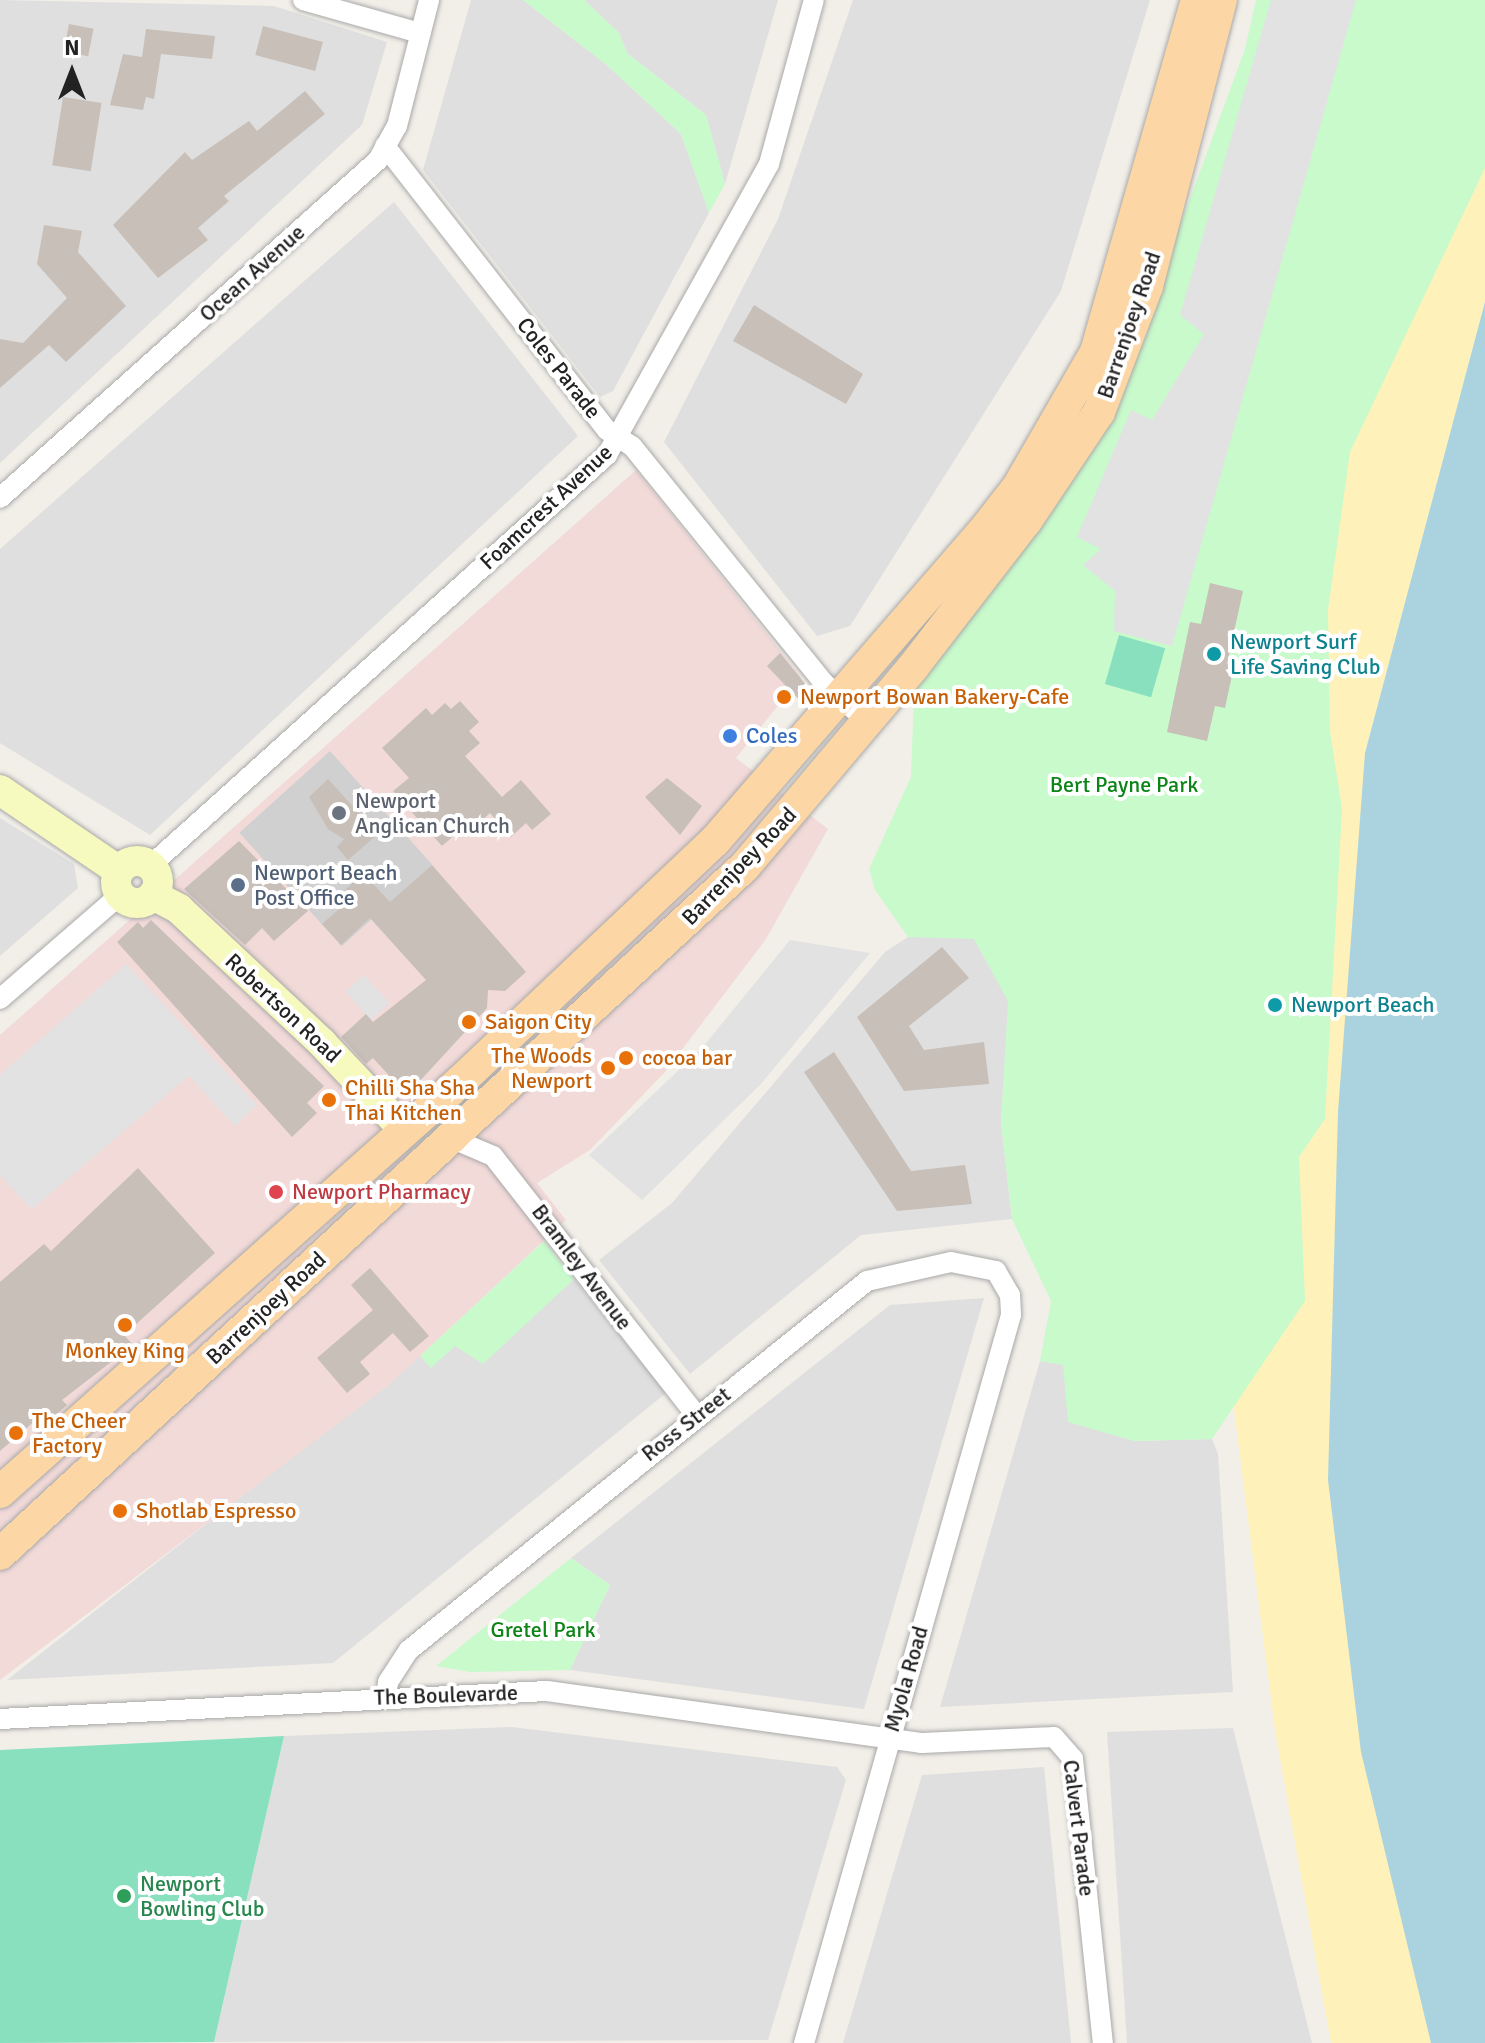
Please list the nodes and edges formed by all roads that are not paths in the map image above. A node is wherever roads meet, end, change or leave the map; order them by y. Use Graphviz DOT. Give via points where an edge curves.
graph roads {
  1 [pos="303,0"];
  2 [pos="429,0"];
  3 [pos="814,0"];
  4 [pos="1197,0"];
  5 [pos="1221,0"];
  6 [pos="420,33"];
  7 [pos="385,146"];
  8 [pos="620,435"];
  9 [pos="0,498"];
  10 [pos="837,698"];
  11 [pos="868,722"];
  12 [pos="0,790"];
  13 [pos="152,881"];
  14 [pos="119,883"];
  15 [pos="0,999"];
  16 [pos="405,1131"];
  17 [pos="453,1139"];
  18 [pos="1011,1315"];
  19 [pos="696,1415"];
  20 [pos="0,1492"];
  21 [pos="0,1554"];
  22 [pos="386,1697"];
  23 [pos="0,1719"];
  24 [pos="889,1736"];
  25 [pos="804,2043"];
  26 [pos="1103,2043"];
  1 -- 6 [label="street"];
  2 -- 6 [label="street, Ocean Avenue"];
  3 -- 8 [label="street, Foamcrest Avenue" via="769,164"];
  4 -- 10 [label="main road, Barrenjoey Road" via="1155,158 1085,378 1018,487"];
  5 -- 11 [label="main road, Barrenjoey Road" via="1147,286 1099,412 1026,521"];
  6 -- 7 [label="street, Ocean Avenue" via="397,126"];
  7 -- 8 [label="street, Coles Parade" via="607,430"];
  7 -- 9 [label="street, Ocean Avenue" via="378,160"];
  8 -- 10 [label="street, Coles Parade"];
  8 -- 13 [label="street, Foamcrest Avenue" via="607,455"];
  10 -- 11 [label="street, Coles Parade"];
  10 -- 16 [label="main road, Barrenjoey Road" via="715,841"];
  11 -- 17 [label="main road, Barrenjoey Road" via="745,866"];
  12 -- 14 [label="street"];
  13 -- 14 [label="street" via="138,862"];
  13 -- 16 [label="street, Robertson Road"];
  14 -- 15 [label="street"];
  16 -- 20 [label="main road, Barrenjoey Road"];
  17 -- 19 [label="street, Bramley Avenue" via="493,1156"];
  17 -- 21 [label="main road, Barrenjoey Road"];
  18 -- 19 [label="street, Ross Street" via="1006,1286 986,1267 951,1262 879,1277"];
  18 -- 24 [label="street, Myola Road"];
  19 -- 22 [label="street, Ross Street" via="409,1650 388,1682"];
  22 -- 23 [label="street, The Boulevarde"];
  22 -- 24 [label="street, The Boulevarde" via="547,1691"];
  24 -- 25 [label="street, Myola Road"];
  24 -- 26 [label="street, Calvert Parade" via="922,1743 1046,1736 1069,1749"];
}
